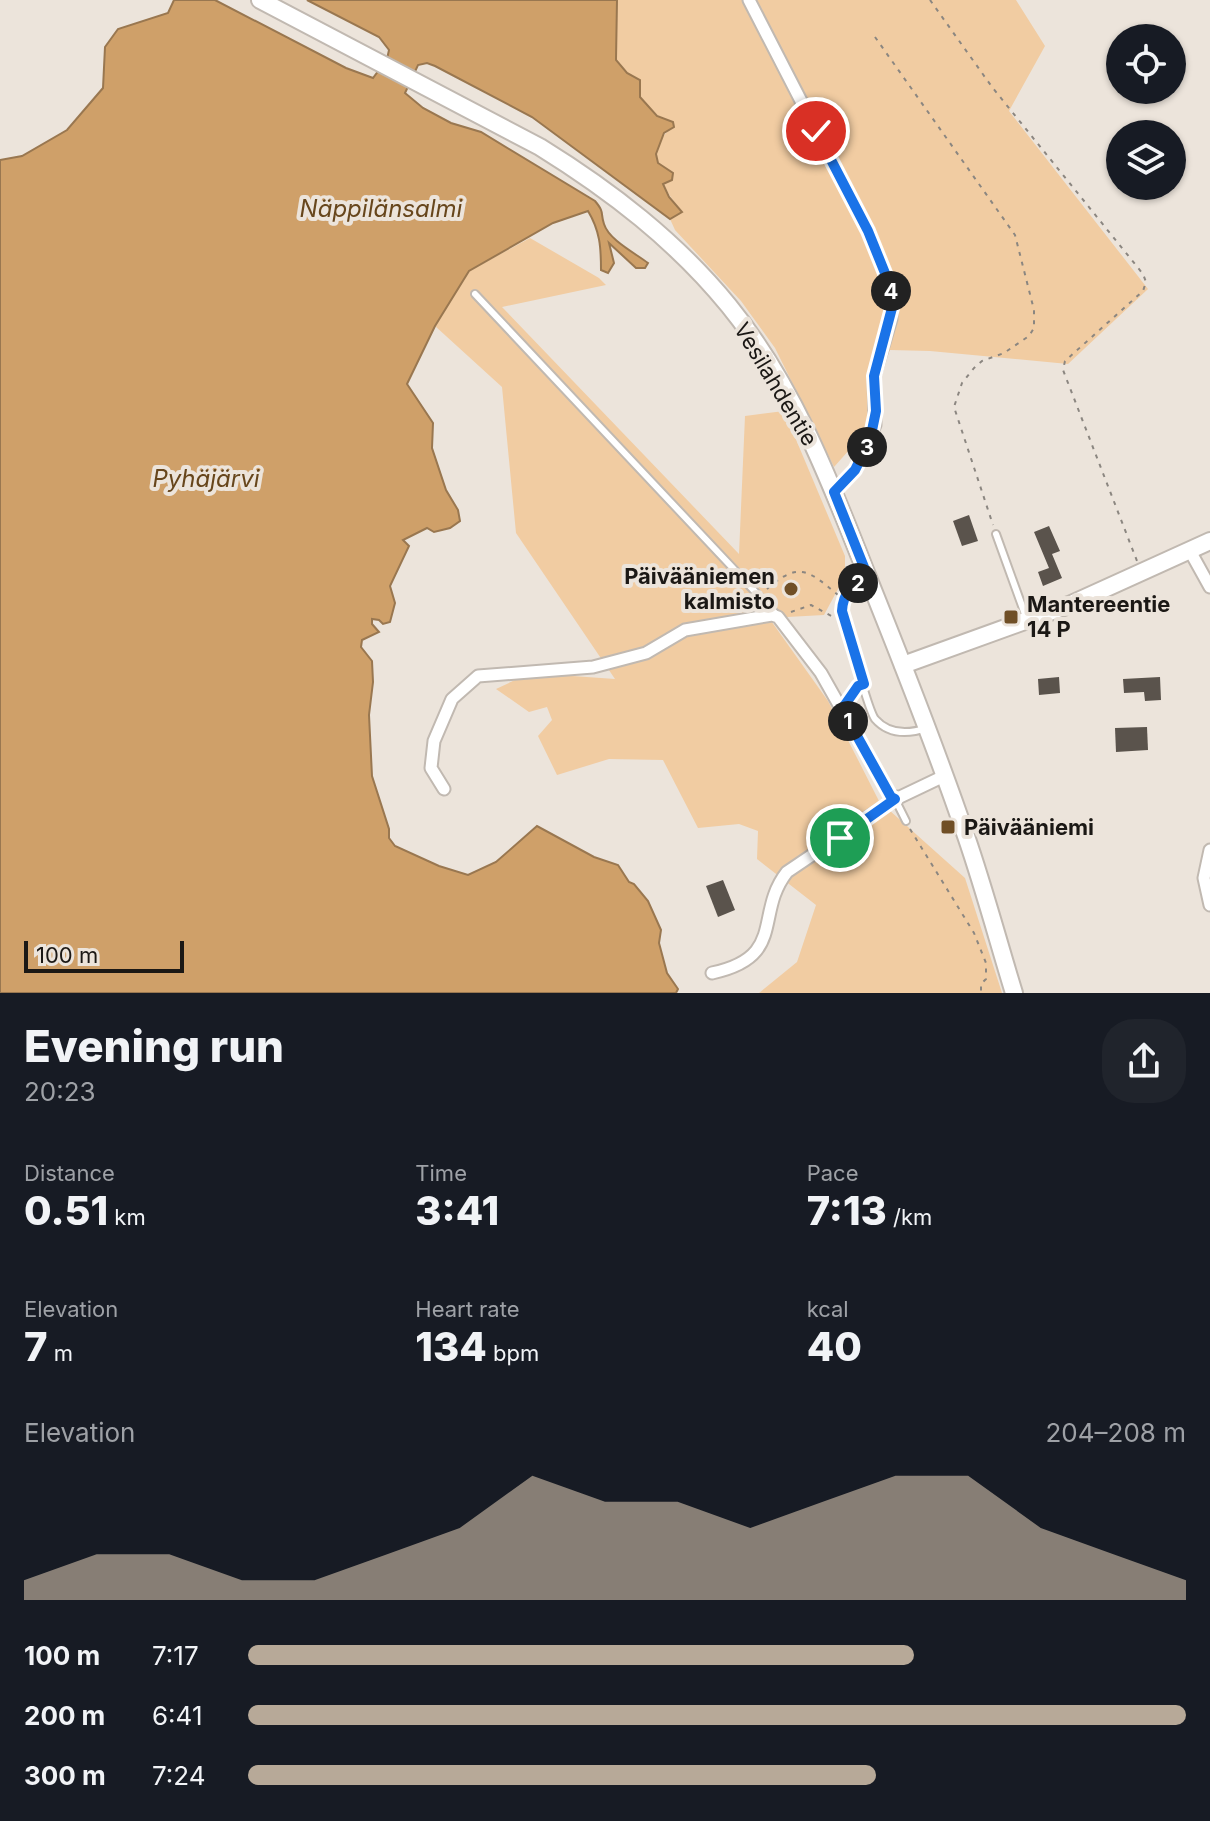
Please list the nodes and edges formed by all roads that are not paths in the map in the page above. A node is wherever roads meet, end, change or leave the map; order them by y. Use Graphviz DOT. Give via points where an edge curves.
graph roads {
  1 [pos="260,0"];
  2 [pos="749,0"];
  3 [pos="475,294"];
  4 [pos="834,492"];
  5 [pos="996,534"];
  6 [pos="1210,541"];
  7 [pos="1190,551"];
  8 [pos="868,577"];
  9 [pos="1210,587"];
  10 [pos="778,617"];
  11 [pos="1027,621"];
  12 [pos="903,665"];
  13 [pos="928,728"];
  14 [pos="944,776"];
  15 [pos="444,789"];
  16 [pos="895,799"];
  17 [pos="906,821"];
  18 [pos="1210,850"];
  19 [pos="1210,905"];
  20 [pos="712,973"];
  21 [pos="1014,993"];
  1 -- 4 [label="main road, Vesilahdentie" via="540,147 639,214 729,306 759,346 797,409"];
  2 -- 4 [label="street" via="868,231 891,288 891,319 874,376 875,425 855,470"];
  3 -- 10 [label="lane"];
  4 -- 8 [label="main road, Vesilahdentie"];
  5 -- 11 [label="lane"];
  6 -- 7 [label="main road"];
  7 -- 9 [label="street"];
  7 -- 11 [label="main road"];
  8 -- 12 [label="main road, Vesilahdentie"];
  8 -- 13 [label="lane" via="842,599 874,718 901,733"];
  10 -- 15 [label="street" via="685,630 646,653 593,667 478,676 452,699 434,741 431,768"];
  10 -- 16 [label="street" via="821,673"];
  11 -- 12 [label="main road"];
  12 -- 13 [label="main road, Vesilahdentie"];
  13 -- 14 [label="main road, Vesilahdentie"];
  14 -- 16 [label="street"];
  14 -- 21 [label="main road, Vesilahdentie"];
  16 -- 17 [label="lane"];
  16 -- 20 [label="street" via="787,872 777,885 769,927 759,947 732,968"];
  18 -- 19 [label="street" via="1204,878"];
}
